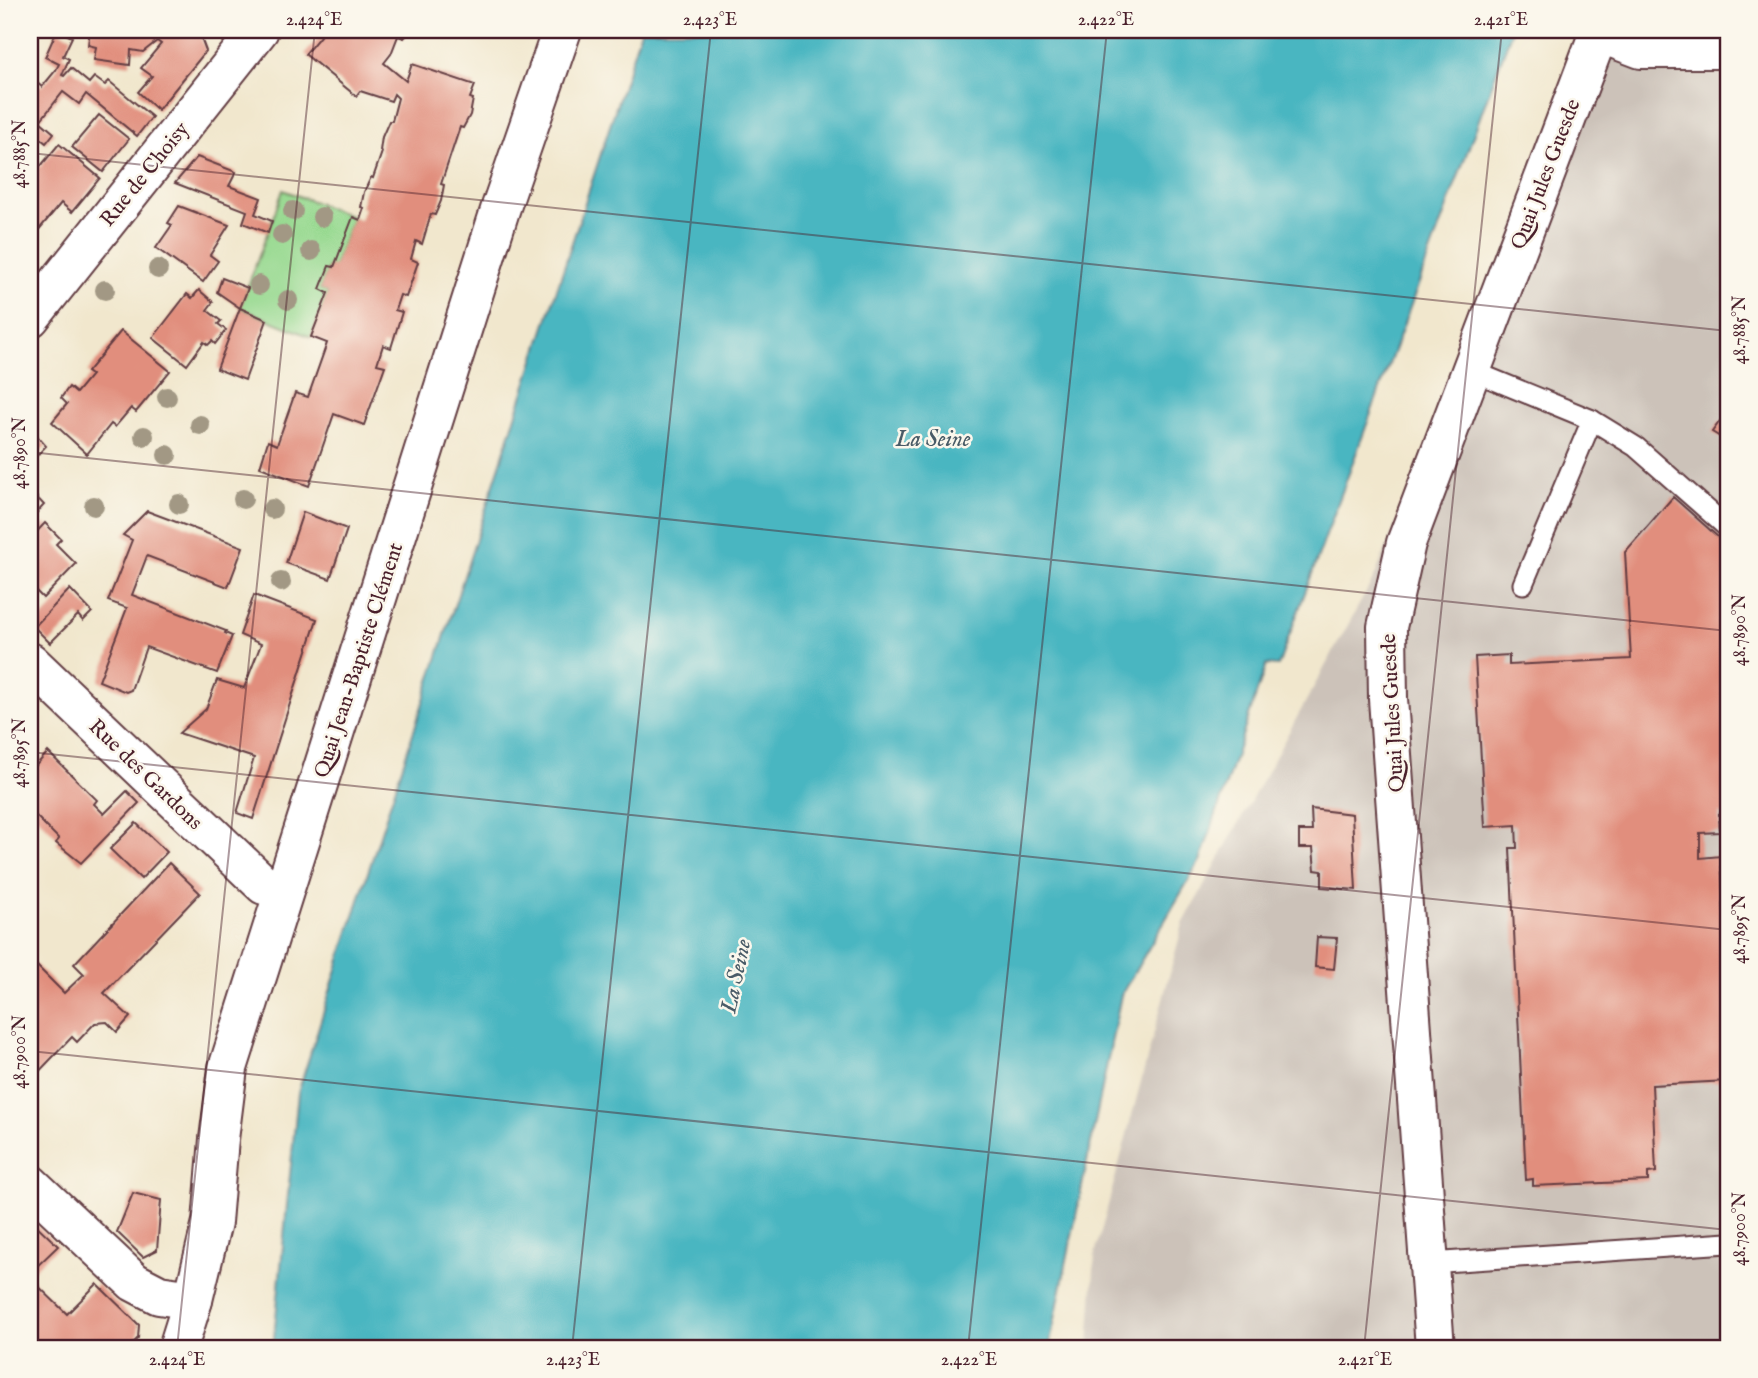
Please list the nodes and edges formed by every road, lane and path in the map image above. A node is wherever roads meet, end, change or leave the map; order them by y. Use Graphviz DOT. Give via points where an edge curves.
graph roads {
  1 [pos="259,30"];
  2 [pos="540,30"];
  3 [pos="562,30"];
  4 [pos="1703,30"];
  5 [pos="1599,31"];
  6 [pos="1728,40"];
  7 [pos="1728,49"];
  8 [pos="30,318"];
  9 [pos="1470,370"];
  10 [pos="1592,420"];
  11 [pos="1728,528"];
  12 [pos="1523,584"];
  13 [pos="30,662"];
  14 [pos="264,885"];
  15 [pos="30,1184"];
  16 [pos="1728,1243"];
  17 [pos="1429,1263"];
  18 [pos="193,1300"];
  19 [pos="178,1348"];
  20 [pos="197,1348"];
  21 [pos="1435,1348"];
  1 -- 8 [label="main road, Rue de Choisy"];
  2 -- 14 [label="main road, Quai Jean-Baptiste Clément" via="453,288"];
  3 -- 18 [label="main road, Quai Jean-Baptiste Clément" via="228,1068 212,1222"];
  4 -- 6 [label="main road"];
  5 -- 7 [label="main road" via="1641,48"];
  5 -- 9 [label="main road, Quai Jules Guesde"];
  9 -- 10 [label="lane"];
  9 -- 17 [label="main road, Quai Jules Guesde" via="1406,543 1387,627 1389,712"];
  10 -- 11 [label="lane" via="1636,447"];
  10 -- 12 [label="lane"];
  13 -- 14 [label="main road, Rue des Gardons"];
  14 -- 18 [label="main road, Quai Jean-Baptiste Clément" via="205,1074 191,1220"];
  15 -- 18 [label="main road" via="134,1282 159,1295"];
  16 -- 17 [label="lane"];
  17 -- 21 [label="main road, Quai Jules Guesde"];
  18 -- 19 [label="main road, Quai Jean-Baptiste Clément"];
  18 -- 20 [label="main road, Quai Jean-Baptiste Clément"];
}
